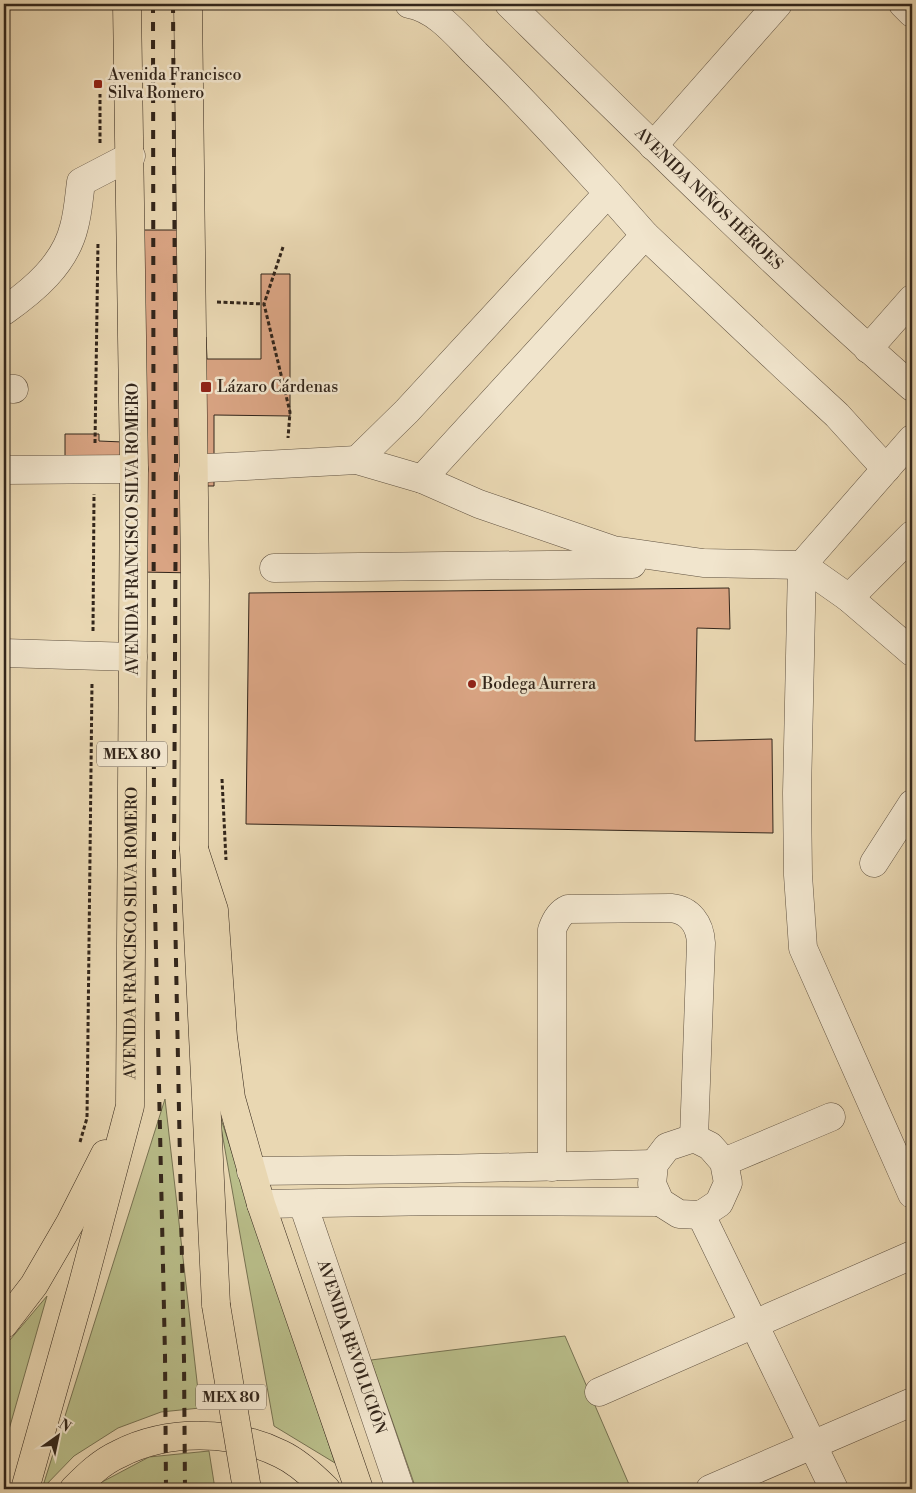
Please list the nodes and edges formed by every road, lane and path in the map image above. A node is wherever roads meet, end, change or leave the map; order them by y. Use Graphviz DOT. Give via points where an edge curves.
graph roads {
  1 [pos="127,4"];
  2 [pos="188,4"];
  3 [pos="409,4"];
  4 [pos="509,4"];
  5 [pos="778,4"];
  6 [pos="903,4"];
  7 [pos="912,13"];
  8 [pos="653,146"];
  9 [pos="131,156"];
  10 [pos="608,193"];
  11 [pos="645,235"];
  12 [pos="283,247"];
  13 [pos="912,299"];
  14 [pos="208,301"];
  15 [pos="264,304"];
  16 [pos="4,311"];
  17 [pos="868,349"];
  18 [pos="912,387"];
  19 [pos="288,439"];
  20 [pos="912,439"];
  21 [pos="357,460"];
  22 [pos="134,469"];
  23 [pos="886,469"];
  24 [pos="4,470"];
  25 [pos="193,471"];
  26 [pos="422,479"];
  27 [pos="912,535"];
  28 [pos="703,563"];
  29 [pos="802,565"];
  30 [pos="274,568"];
  31 [pos="849,598"];
  32 [pos="912,652"];
  33 [pos="4,653"];
  34 [pos="133,657"];
  35 [pos="912,804"];
  36 [pos="194,849"];
  37 [pos="874,863"];
  38 [pos="130,1106"];
  39 [pos="831,1117"];
  40 [pos="694,1138"];
  41 [pos="905,1158"];
  42 [pos="724,1162"];
  43 [pos="654,1164"];
  44 [pos="552,1167"];
  45 [pos="440,1169"];
  46 [pos="251,1171"];
  47 [pos="912,1194"];
  48 [pos="439,1201"];
  49 [pos="660,1202"];
  50 [pos="261,1204"];
  51 [pos="303,1204"];
  52 [pos="700,1215"];
  53 [pos="912,1255"];
  54 [pos="753,1323"];
  55 [pos="4,1324"];
  56 [pos="598,1392"];
  57 [pos="912,1402"];
  58 [pos="813,1446"];
  59 [pos="25,1489"];
  60 [pos="74,1489"];
  61 [pos="246,1489"];
  62 [pos="326,1489"];
  63 [pos="359,1489"];
  64 [pos="400,1489"];
  65 [pos="710,1489"];
  66 [pos="834,1489"];
  1 -- 9 [label="main road, AVENIDA FRANCISCO SILVA ROMERO / MEX 80"];
  2 -- 25 [label="main road, MEX 80"];
  3 -- 10 [label="street" via="435,15 471,49 519,95"];
  4 -- 8 [label="street, AVENIDA NIÑOS HÉROES"];
  5 -- 8 [label="street"];
  6 -- 7 [label="street"];
  8 -- 17 [label="street, AVENIDA NIÑOS HÉROES"];
  9 -- 16 [label="street" via="81,182 74,228 59,262 24,297"];
  9 -- 22 [label="main road, AVENIDA FRANCISCO SILVA ROMERO / MEX 80"];
  10 -- 11 [label="street"];
  10 -- 21 [label="street" via="420,397"];
  11 -- 23 [label="street" via="838,415"];
  11 -- 26 [label="street"];
  12 -- 15 [label="path"];
  13 -- 17 [label="street"];
  14 -- 15 [label="path"];
  15 -- 19 [label="path" via="290,412"];
  17 -- 18 [label="street, AVENIDA NIÑOS HÉROES"];
  20 -- 23 [label="street"];
  21 -- 25 [label="street"];
  21 -- 26 [label="street"];
  22 -- 24 [label="street"];
  22 -- 34 [label="main road, AVENIDA FRANCISCO SILVA ROMERO / MEX 80"];
  23 -- 29 [label="street"];
  25 -- 36 [label="main road, MEX 80"];
  26 -- 28 [label="street" via="479,504 613,550"];
  27 -- 31 [label="street"];
  28 -- 29 [label="street"];
  28 -- 30 [label="street"];
  29 -- 31 [label="street"];
  29 -- 41 [label="street" via="797,793 802,948"];
  31 -- 32 [label="street"];
  33 -- 34 [label="street"];
  34 -- 38 [label="main road, AVENIDA FRANCISCO SILVA ROMERO / MEX 80"];
  35 -- 37 [label="street"];
  36 -- 46 [label="main road" via="214,910 231,1098"];
  36 -- 61 [label="main road, MEX 80, bridge" via="216,1305"];
  38 -- 55 [label="main road" via="70,1223 34,1284"];
  38 -- 59 [label="main road, AVENIDA FRANCISCO SILVA ROMERO / MEX 80"];
  39 -- 42 [label="street"];
  40 -- 42 [label="street" via="710,1146"];
  40 -- 43 [label="street" via="667,1147"];
  40 -- 44 [label="street" via="701,943 694,919 680,909 671,908 568,909 562,912 552,930"];
  41 -- 47 [label="street"];
  42 -- 52 [label="street" via="728,1183 719,1203"];
  43 -- 44 [label="street"];
  43 -- 49 [label="street" via="652,1184"];
  44 -- 45 [label="street"];
  45 -- 46 [label="street"];
  45 -- 48 [label="street"];
  46 -- 50 [label="main road"];
  48 -- 49 [label="street"];
  48 -- 51 [label="street"];
  49 -- 52 [label="street" via="679,1214"];
  50 -- 51 [label="street"];
  50 -- 63 [label="main road"];
  51 -- 64 [label="street, AVENIDA REVOLUCIÓN"];
  52 -- 54 [label="street"];
  53 -- 54 [label="street"];
  54 -- 56 [label="street"];
  54 -- 58 [label="street"];
  57 -- 58 [label="street"];
  58 -- 65 [label="street"];
  58 -- 66 [label="street"];
  60 -- 62 [label="main road" via="102,1464 150,1442 222,1436 245,1440 282,1454"];
}
